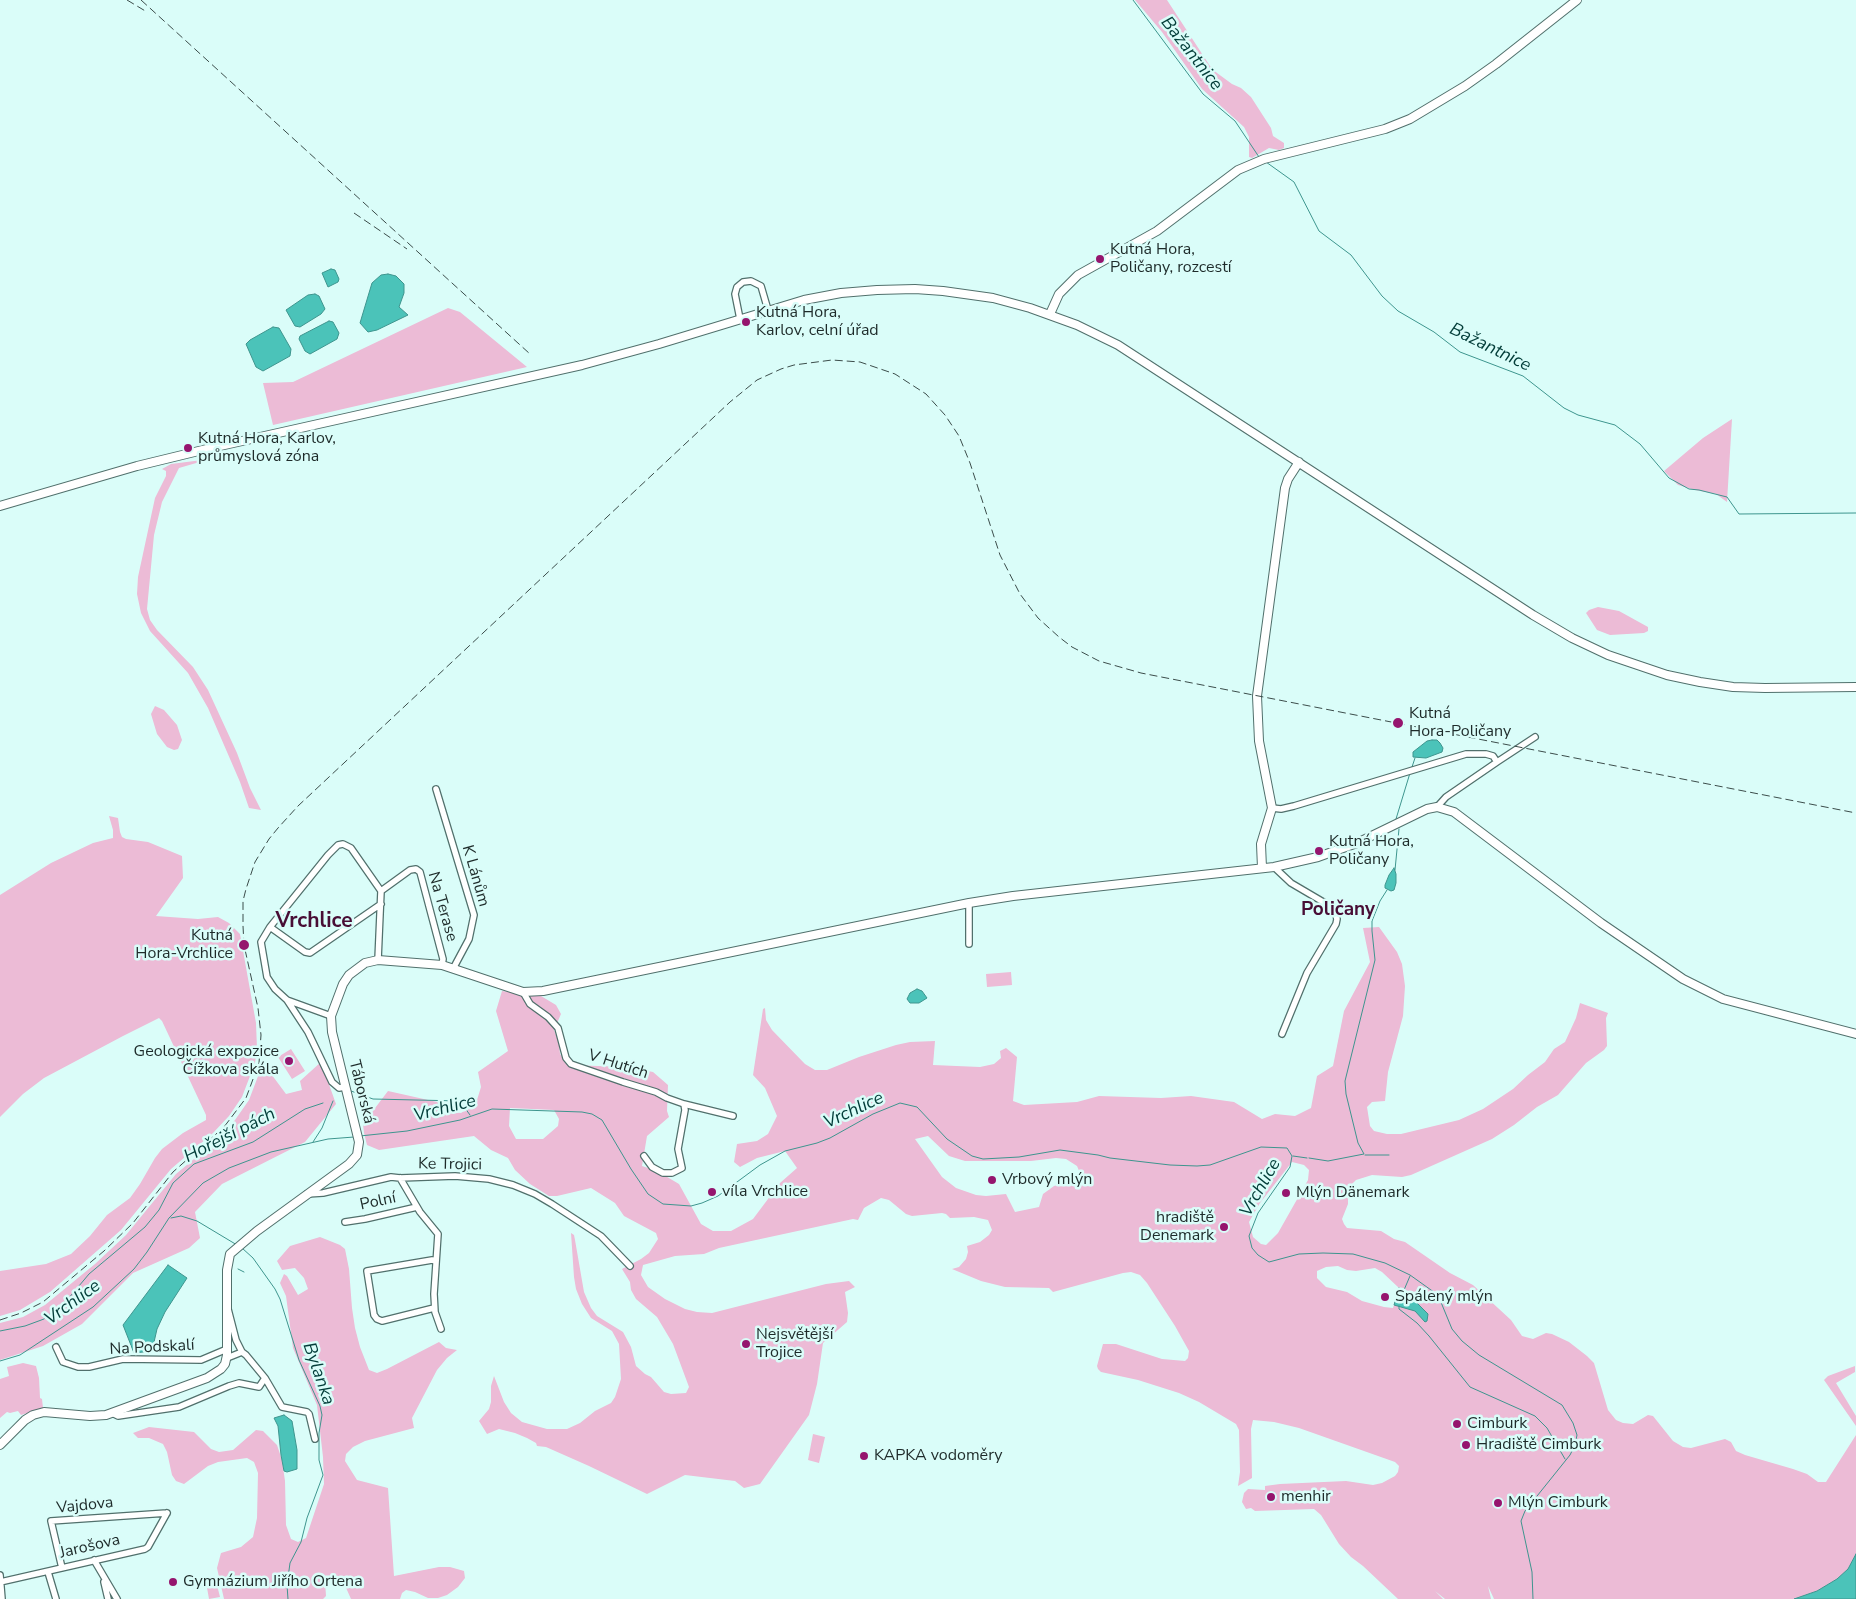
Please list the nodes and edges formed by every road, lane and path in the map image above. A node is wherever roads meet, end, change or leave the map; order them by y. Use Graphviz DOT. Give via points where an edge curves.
graph roads {
  1 [pos="1577,0"];
  2 [pos="768,310"];
  3 [pos="1050,314"];
  4 [pos="740,319"];
  5 [pos="1299,462"];
  6 [pos="0,506"];
  7 [pos="1856,688"];
  8 [pos="1535,737"];
  9 [pos="1497,762"];
  10 [pos="436,789"];
  11 [pos="1437,807"];
  12 [pos="1272,808"];
  13 [pos="1274,867"];
  14 [pos="1262,868"];
  15 [pos="380,891"];
  16 [pos="969,903"];
  17 [pos="381,904"];
  18 [pos="270,927"];
  19 [pos="968,944"];
  20 [pos="378,960"];
  21 [pos="442,965"];
  22 [pos="454,967"];
  23 [pos="523,992"];
  24 [pos="287,1000"];
  25 [pos="331,1016"];
  26 [pos="1282,1034"];
  27 [pos="1856,1034"];
  28 [pos="345,1087"];
  29 [pos="684,1104"];
  30 [pos="733,1116"];
  31 [pos="644,1156"];
  32 [pos="400,1178"];
  33 [pos="305,1194"];
  34 [pos="417,1207"];
  35 [pos="345,1222"];
  36 [pos="436,1261"];
  37 [pos="630,1266"];
  38 [pos="434,1308"];
  39 [pos="227,1309"];
  40 [pos="441,1329"];
  41 [pos="56,1347"];
  42 [pos="227,1349"];
  43 [pos="242,1352"];
  44 [pos="227,1358"];
  45 [pos="265,1378"];
  46 [pos="259,1387"];
  47 [pos="274,1394"];
  48 [pos="112,1413"];
  49 [pos="315,1439"];
  50 [pos="0,1446"];
  51 [pos="167,1513"];
  52 [pos="94,1560"];
  53 [pos="62,1568"];
  54 [pos="48,1572"];
  55 [pos="0,1575"];
  56 [pos="102,1575"];
  57 [pos="1,1582"];
  58 [pos="2,1599"];
  59 [pos="56,1599"];
  60 [pos="108,1599"];
  61 [pos="117,1599"];
  1 -- 3 [label="street" via="1496,64 1410,119 1385,129 1264,158 1238,170 1158,231 1078,275 1059,294"];
  2 -- 3 [label="street" via="840,294 915,289 993,298"];
  2 -- 4 [label="street"];
  2 -- 4 [label="street" via="759,284 744,282 734,294"];
  3 -- 5 [label="street" via="1118,345"];
  4 -- 6 [label="street" via="582,365 211,448"];
  5 -- 7 [label="street" via="1540,619 1621,660 1667,675 1733,686"];
  5 -- 12 [label="street" via="1285,488 1257,696 1259,741"];
  8 -- 9 [label="street"];
  9 -- 11 [label="street" via="1446,797"];
  9 -- 12 [label="street" via="1486,754 1466,754 1281,809"];
  10 -- 22 [label="street, K Lánům" via="473,909 469,939"];
  11 -- 13 [label="street" via="1357,844"];
  11 -- 27 [label="street" via="1454,812 1601,923 1683,979 1723,999"];
  12 -- 14 [label="street" via="1261,844"];
  13 -- 14 [label="street"];
  13 -- 26 [label="street" via="1291,883 1325,902 1337,919 1304,979"];
  14 -- 16 [label="street"];
  15 -- 17 [label="street"];
  15 -- 18 [label="street" via="351,848 338,845"];
  15 -- 21 [label="street, Na Terase" via="410,870 420,872"];
  16 -- 19 [label="street"];
  16 -- 23 [label="street" via="543,991"];
  17 -- 18 [label="street" via="310,953"];
  17 -- 20 [label="street"];
  18 -- 24 [label="street" via="261,942 267,976"];
  20 -- 21 [label="street, Táborská"];
  20 -- 25 [label="street, Táborská" via="365,963 349,974"];
  21 -- 22 [label="street, Táborská"];
  22 -- 23 [label="street, Táborská"];
  23 -- 29 [label="street, V Hutích" via="530,1004 558,1028 566,1058 572,1064"];
  24 -- 25 [label="street"];
  24 -- 28 [label="street" via="308,1032 332,1082 339,1088"];
  25 -- 28 [label="street, Táborská"];
  28 -- 33 [label="street, Táborská" via="359,1142 358,1153 354,1160"];
  29 -- 30 [label="street, V Hutích"];
  29 -- 31 [label="street" via="678,1149 682,1168 663,1173 652,1167"];
  32 -- 33 [label="street, Ke Trojici" via="391,1176 323,1193"];
  32 -- 34 [label="street"];
  32 -- 37 [label="street, Ke Trojici" via="467,1176 513,1185 535,1194 601,1236"];
  33 -- 39 [label="street, Táborská" via="229,1256"];
  34 -- 35 [label="street, Polní"];
  34 -- 36 [label="street" via="438,1234"];
  36 -- 38 [label="street"];
  36 -- 38 [label="street" via="367,1271 377,1319 382,1321"];
  38 -- 40 [label="street"];
  39 -- 42 [label="street, Táborská"];
  39 -- 43 [label="street, Táborská"];
  41 -- 42 [label="street, Na Podskalí" via="63,1362 78,1368 123,1360 201,1360"];
  42 -- 44 [label="street, Táborská"];
  43 -- 44 [label="street"];
  43 -- 45 [label="street"];
  44 -- 48 [label="street" via="221,1369 211,1376"];
  45 -- 46 [label="street"];
  45 -- 47 [label="street"];
  46 -- 47 [label="street"];
  46 -- 48 [label="street" via="239,1384 224,1387 179,1407 118,1416"];
  47 -- 49 [label="street" via="282,1407 310,1414"];
  48 -- 50 [label="street" via="95,1416 39,1413 25,1420"];
  51 -- 52 [label="street, Jarošova" via="148,1547"];
  51 -- 53 [label="street, Vajdova" via="51,1521"];
  52 -- 53 [label="street, Jarošova"];
  52 -- 56 [label="street"];
  53 -- 54 [label="street, Jarošova"];
  54 -- 57 [label="street, Jarošova"];
  54 -- 59 [label="street"];
  55 -- 57 [label="street"];
  56 -- 60 [label="street"];
  56 -- 61 [label="street"];
  57 -- 58 [label="street"];
}
